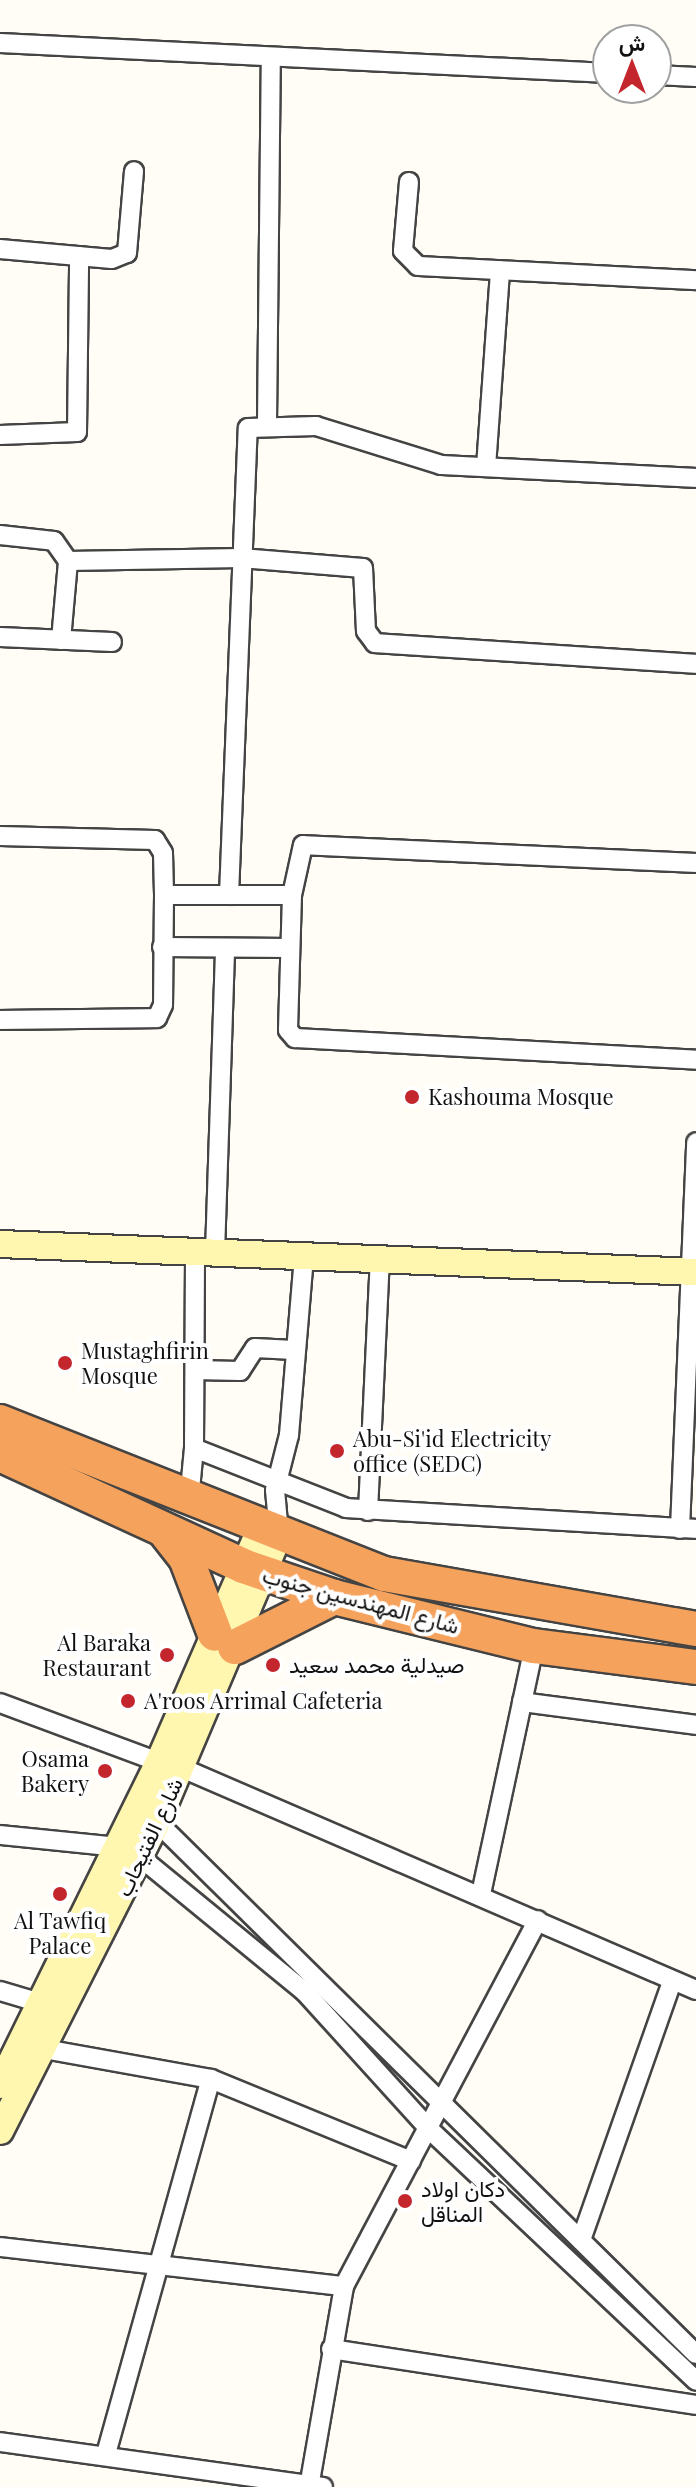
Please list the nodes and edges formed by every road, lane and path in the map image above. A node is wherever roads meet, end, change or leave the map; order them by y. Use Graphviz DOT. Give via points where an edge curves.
graph roads {
  1 [pos="0,43"];
  2 [pos="271,57"];
  3 [pos="592,72"];
  4 [pos="672,76"];
  5 [pos="696,77"];
  6 [pos="134,171"];
  7 [pos="409,182"];
  8 [pos="0,249"];
  9 [pos="79,256"];
  10 [pos="500,270"];
  11 [pos="696,280"];
  12 [pos="267,423"];
  13 [pos="0,435"];
  14 [pos="486,467"];
  15 [pos="696,478"];
  16 [pos="0,535"];
  17 [pos="241,558"];
  18 [pos="68,561"];
  19 [pos="0,637"];
  20 [pos="61,640"];
  21 [pos="112,642"];
  22 [pos="696,664"];
  23 [pos="0,836"];
  24 [pos="696,863"];
  25 [pos="164,895"];
  26 [pos="229,895"];
  27 [pos="292,895"];
  28 [pos="162,947"];
  29 [pos="290,948"];
  30 [pos="225,949"];
  31 [pos="0,1020"];
  32 [pos="696,1060"];
  33 [pos="696,1142"];
  34 [pos="0,1244"];
  35 [pos="205,1253"];
  36 [pos="304,1256"];
  37 [pos="380,1259"];
  38 [pos="693,1272"];
  39 [pos="294,1350"];
  40 [pos="195,1370"];
  41 [pos="0,1422"];
  42 [pos="194,1448"];
  43 [pos="0,1454"];
  44 [pos="276,1482"];
  45 [pos="189,1500"];
  46 [pos="368,1511"];
  47 [pos="271,1525"];
  48 [pos="688,1529"];
  49 [pos="164,1530"];
  50 [pos="254,1571"];
  51 [pos="334,1597"];
  52 [pos="696,1629"];
  53 [pos="225,1640"];
  54 [pos="534,1646"];
  55 [pos="696,1667"];
  56 [pos="522,1702"];
  57 [pos="0,1703"];
  58 [pos="696,1725"];
  59 [pos="170,1765"];
  60 [pos="157,1822"];
  61 [pos="0,1835"];
  62 [pos="130,1852"];
  63 [pos="481,1894"];
  64 [pos="538,1920"];
  65 [pos="279,1936"];
  66 [pos="263,1956"];
  67 [pos="672,1981"];
  68 [pos="696,1990"];
  69 [pos="0,1991"];
  70 [pos="44,2004"];
  71 [pos="44,2049"];
  72 [pos="211,2079"];
  73 [pos="0,2085"];
  74 [pos="446,2103"];
  75 [pos="429,2129"];
  76 [pos="0,2131"];
  77 [pos="489,2147"];
  78 [pos="411,2161"];
  79 [pos="472,2165"];
  80 [pos="581,2240"];
  81 [pos="0,2247"];
  82 [pos="155,2261"];
  83 [pos="344,2286"];
  84 [pos="331,2349"];
  85 [pos="696,2354"];
  86 [pos="696,2381"];
  87 [pos="696,2405"];
  88 [pos="0,2442"];
  89 [pos="106,2454"];
  90 [pos="314,2486"];
  1 -- 2 [label="street"];
  2 -- 3 [label="street"];
  2 -- 12 [label="street"];
  4 -- 5 [label="street"];
  6 -- 9 [label="street" via="127,253"];
  7 -- 10 [label="street" via="403,251 409,260"];
  8 -- 9 [label="street"];
  9 -- 13 [label="street" via="77,432"];
  10 -- 11 [label="street"];
  10 -- 14 [label="street"];
  12 -- 14 [label="street" via="316,426 424,463"];
  12 -- 17 [label="street" via="253,423 245,436"];
  14 -- 15 [label="street"];
  16 -- 18 [label="street" via="54,541"];
  17 -- 18 [label="street"];
  17 -- 22 [label="street" via="363,568 366,631 375,643"];
  17 -- 26 [label="street"];
  18 -- 20 [label="street"];
  19 -- 20 [label="street"];
  20 -- 21 [label="street"];
  23 -- 25 [label="street" via="155,840 163,853"];
  24 -- 27 [label="street" via="307,844 299,849"];
  25 -- 26 [label="street"];
  25 -- 28 [label="street"];
  26 -- 27 [label="street"];
  27 -- 29 [label="street"];
  28 -- 30 [label="street"];
  28 -- 31 [label="street" via="157,1018"];
  29 -- 30 [label="street"];
  29 -- 32 [label="street" via="288,1030 295,1038"];
  30 -- 35 [label="street"];
  33 -- 38 [label="street"];
  34 -- 35 [label="main road"];
  35 -- 36 [label="main road"];
  35 -- 40 [label="street"];
  36 -- 37 [label="main road"];
  36 -- 39 [label="street"];
  37 -- 38 [label="main road"];
  37 -- 46 [label="street"];
  38 -- 48 [label="street"];
  39 -- 40 [label="street" via="255,1348 240,1371"];
  39 -- 44 [label="street" via="289,1435"];
  40 -- 42 [label="street"];
  41 -- 45 [label="highway, شارع المهندسين جنوب"];
  42 -- 44 [label="street"];
  42 -- 45 [label="street"];
  43 -- 49 [label="highway, شارع المهندسين جنوب"];
  44 -- 46 [label="street"];
  44 -- 47 [label="street"];
  45 -- 47 [label="highway, شارع المهندسين جنوب"];
  46 -- 48 [label="street"];
  47 -- 50 [label="main road, شارع الفتيحاب"];
  47 -- 52 [label="highway, شارع المهندسين جنوب" via="399,1577"];
  49 -- 50 [label="highway, شارع المهندسين جنوب"];
  49 -- 53 [label="highway" via="192,1569"];
  50 -- 51 [label="highway, شارع المهندسين جنوب"];
  50 -- 53 [label="main road, شارع الفتيحاب"];
  51 -- 53 [label="highway"];
  51 -- 54 [label="highway, شارع المهندسين جنوب"];
  53 -- 59 [label="main road, شارع الفتيحاب"];
  54 -- 55 [label="highway, شارع المهندسين جنوب"];
  54 -- 56 [label="street"];
  56 -- 58 [label="street"];
  56 -- 63 [label="street"];
  57 -- 59 [label="street"];
  59 -- 60 [label="main road, شارع الفتيحاب"];
  59 -- 62 [label="main road, شارع الفتيحاب"];
  59 -- 63 [label="street"];
  60 -- 62 [label="main road, شارع الفتيحاب"];
  60 -- 65 [label="street"];
  61 -- 62 [label="street"];
  62 -- 66 [label="street"];
  62 -- 70 [label="main road, شارع الفتيحاب"];
  62 -- 71 [label="main road, شارع الفتيحاب"];
  63 -- 64 [label="street"];
  64 -- 67 [label="street"];
  64 -- 74 [label="street"];
  65 -- 66 [label="street"];
  65 -- 74 [label="street"];
  66 -- 75 [label="street" via="341,2026"];
  67 -- 68 [label="street"];
  67 -- 80 [label="street"];
  69 -- 70 [label="street"];
  70 -- 73 [label="main road, شارع الفتيحاب"];
  71 -- 72 [label="street"];
  71 -- 76 [label="main road, شارع الفتيحاب"];
  72 -- 78 [label="street"];
  72 -- 82 [label="street"];
  74 -- 75 [label="street"];
  74 -- 77 [label="street"];
  75 -- 78 [label="street"];
  75 -- 79 [label="street"];
  77 -- 79 [label="street"];
  77 -- 80 [label="street"];
  78 -- 83 [label="street"];
  79 -- 86 [label="street"];
  80 -- 85 [label="street"];
  81 -- 82 [label="street"];
  82 -- 83 [label="street"];
  82 -- 89 [label="street"];
  83 -- 84 [label="street"];
  84 -- 87 [label="street"];
  84 -- 90 [label="street"];
  88 -- 89 [label="street"];
  89 -- 90 [label="street"];
}
